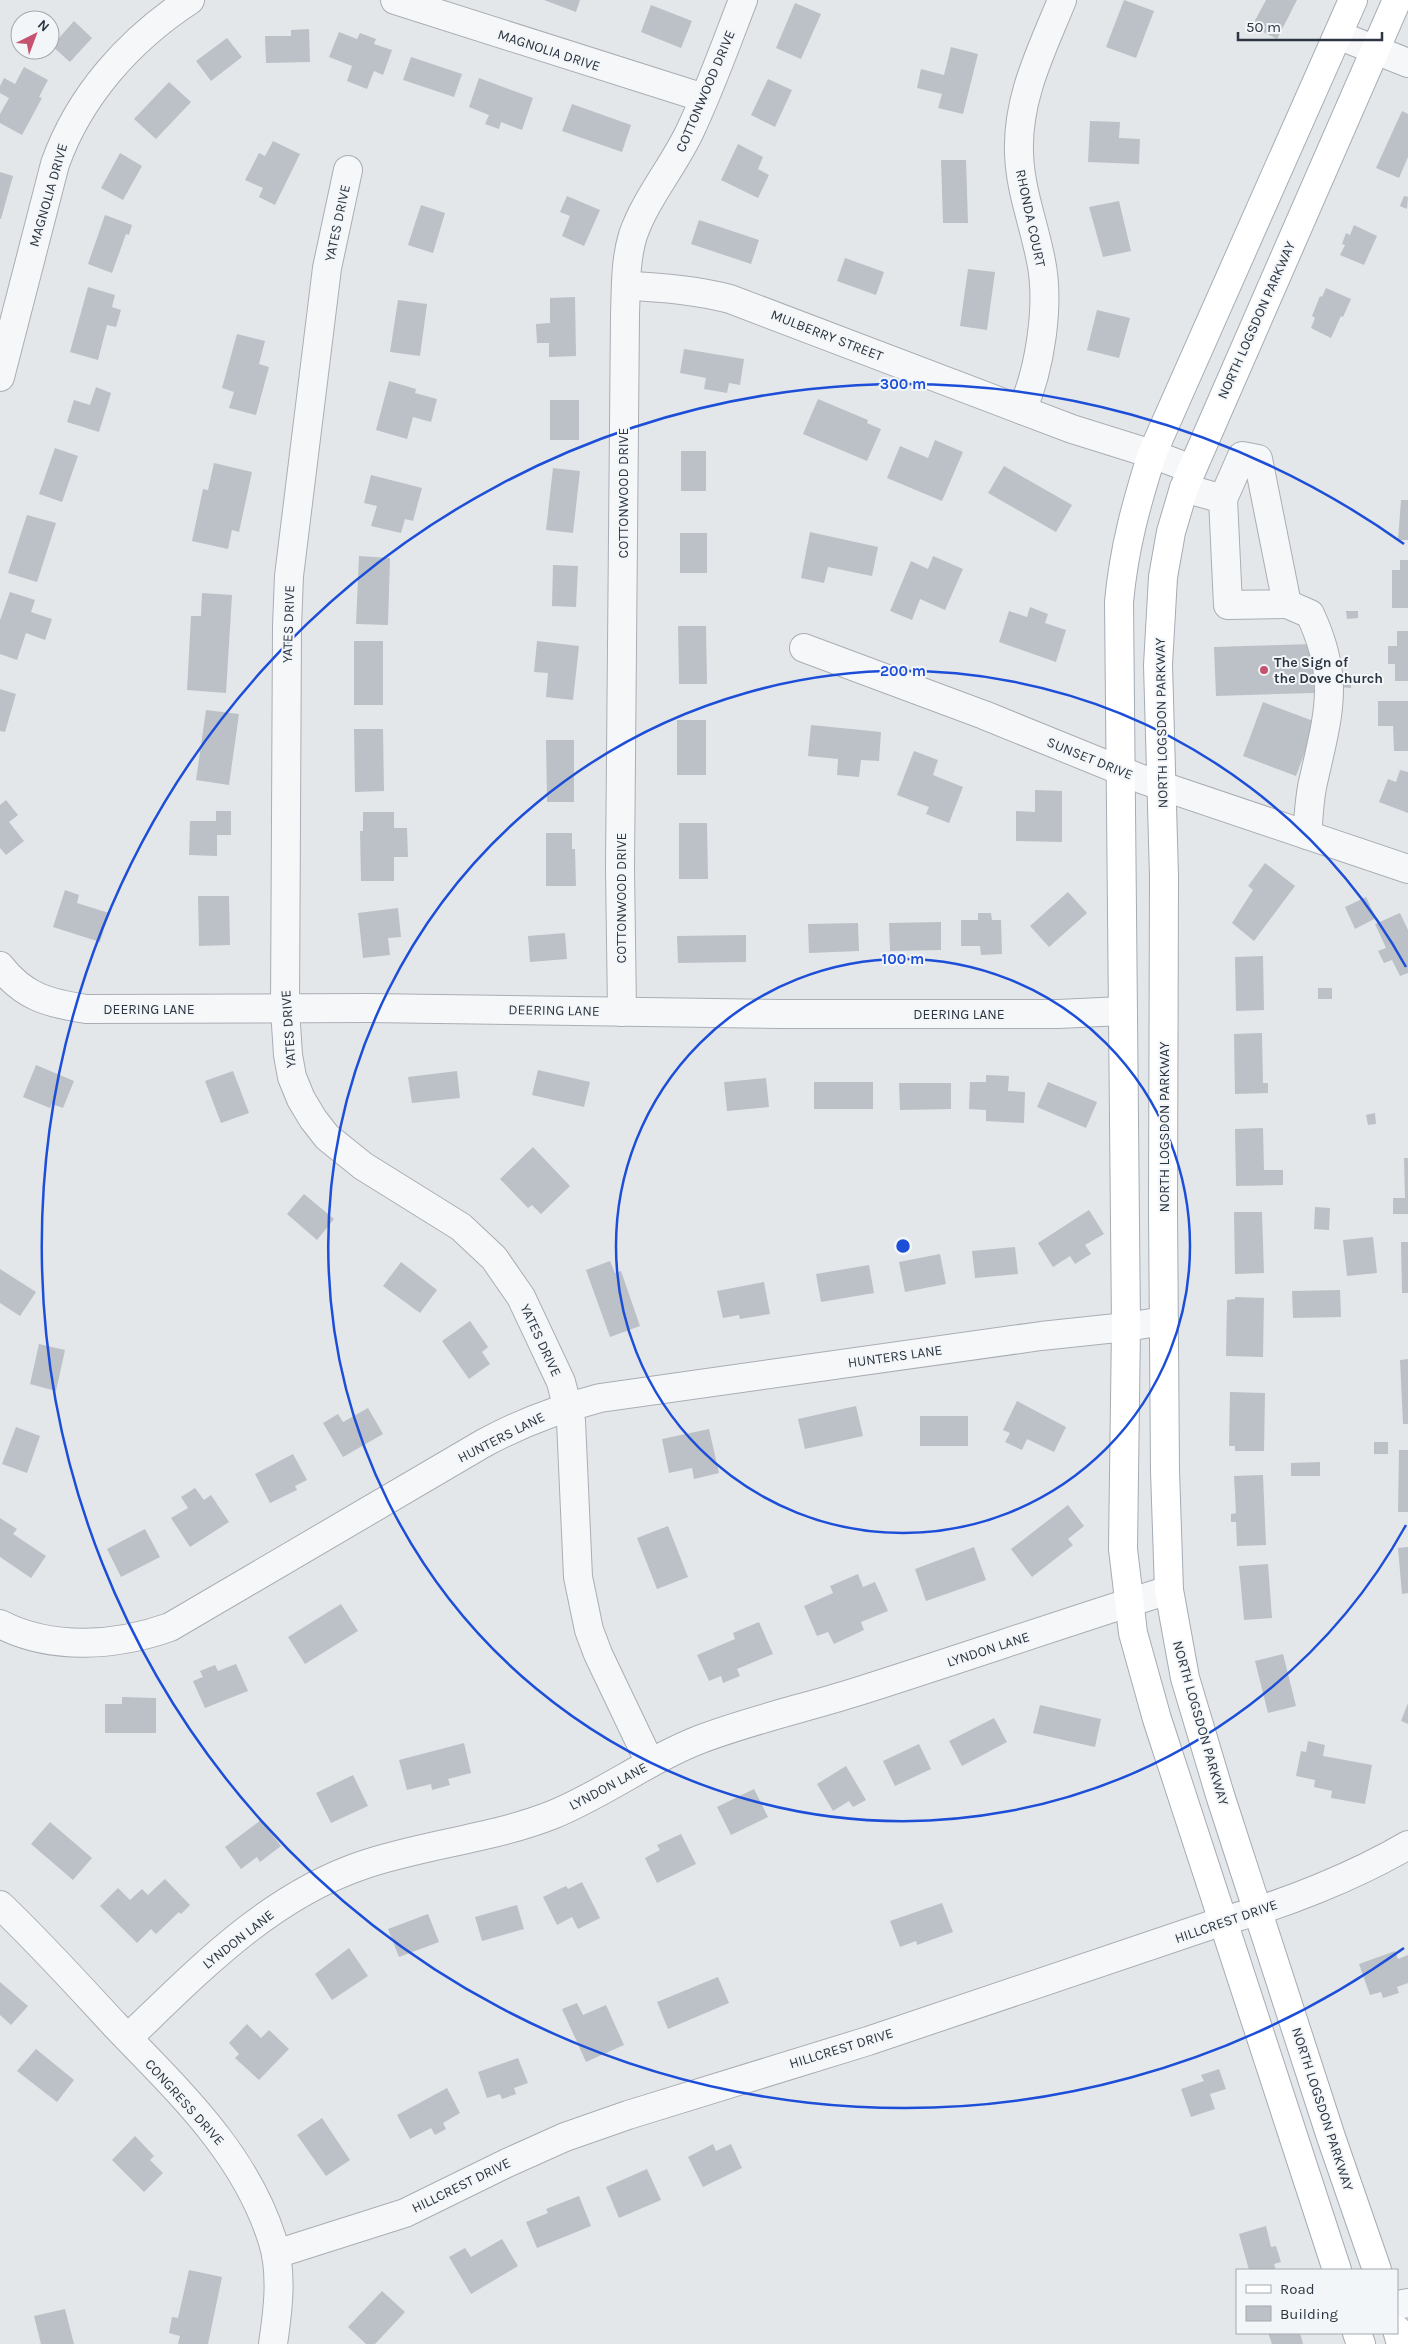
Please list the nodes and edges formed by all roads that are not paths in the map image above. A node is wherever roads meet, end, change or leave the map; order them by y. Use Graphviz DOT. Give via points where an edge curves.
graph roads {
  1 [pos="190,0"];
  2 [pos="395,0"];
  3 [pos="743,0"];
  4 [pos="1062,0"];
  5 [pos="1353,0"];
  6 [pos="1397,0"];
  7 [pos="1338,35"];
  8 [pos="1376,49"];
  9 [pos="1408,63"];
  10 [pos="704,98"];
  11 [pos="348,170"];
  12 [pos="12,280"];
  13 [pos="626,286"];
  14 [pos="0,377"];
  15 [pos="1022,410"];
  16 [pos="1152,454"];
  17 [pos="1188,478"];
  18 [pos="1223,499"];
  19 [pos="1286,604"];
  20 [pos="804,648"];
  21 [pos="1122,771"];
  22 [pos="1161,784"];
  23 [pos="1307,835"];
  24 [pos="1408,869"];
  25 [pos="0,966"];
  26 [pos="285,1008"];
  27 [pos="1122,1011"];
  28 [pos="622,1012"];
  29 [pos="1164,1321"];
  30 [pos="1126,1327"];
  31 [pos="568,1406"];
  32 [pos="1169,1590"];
  33 [pos="1128,1603"];
  34 [pos="0,1624"];
  35 [pos="650,1763"];
  36 [pos="1408,1844"];
  37 [pos="0,1905"];
  38 [pos="1259,1911"];
  39 [pos="1223,1921"];
  40 [pos="128,2038"];
  41 [pos="276,2254"];
  42 [pos="1337,2269"];
  43 [pos="1378,2269"];
  44 [pos="273,2344"];
  1 -- 12 [label="street, MAGNOLIA DRIVE" via="125,54 75,116"];
  2 -- 10 [label="street, MAGNOLIA DRIVE"];
  3 -- 10 [label="street, COTTONWOOD DRIVE"];
  4 -- 15 [label="street, RHONDA COURT" via="1028,83 1020,129 1020,173 1041,259 1045,304 1029,394"];
  5 -- 7 [label="main road"];
  6 -- 8 [label="main road, NORTH LOGSDON PARKWAY"];
  7 -- 8 [label="street"];
  7 -- 16 [label="main road"];
  8 -- 9 [label="street"];
  8 -- 17 [label="main road, NORTH LOGSDON PARKWAY"];
  10 -- 13 [label="street, COTTONWOOD DRIVE" via="684,145 636,228"];
  11 -- 26 [label="street, YATES DRIVE" via="327,268 289,576"];
  12 -- 14 [label="street, MAGNOLIA DRIVE"];
  13 -- 15 [label="street, MULBERRY STREET" via="666,287 730,298"];
  13 -- 28 [label="street, COTTONWOOD DRIVE" via="620,868"];
  15 -- 16 [label="street, MULBERRY STREET"];
  16 -- 17 [label="street, MULBERRY STREET"];
  16 -- 21 [label="main road" via="1123,558 1119,602"];
  17 -- 18 [label="street, MULBERRY STREET"];
  17 -- 22 [label="main road, NORTH LOGSDON PARKWAY" via="1170,532 1163,576 1158,665"];
  18 -- 19 [label="street" via="1228,605"];
  18 -- 19 [label="street" via="1242,456 1258,458"];
  19 -- 23 [label="street" via="1310,614 1322,639 1330,684 1329,715 1313,780"];
  20 -- 21 [label="street, SUNSET DRIVE"];
  21 -- 22 [label="street, SUNSET DRIVE"];
  21 -- 27 [label="main road"];
  22 -- 23 [label="street, SUNSET DRIVE"];
  22 -- 29 [label="main road, NORTH LOGSDON PARKWAY"];
  23 -- 24 [label="street, SUNSET DRIVE"];
  25 -- 26 [label="street, DEERING LANE" via="11,981 33,996 58,1005 86,1009"];
  26 -- 28 [label="street, DEERING LANE"];
  26 -- 31 [label="street, YATES DRIVE" via="292,1077 313,1119 344,1153 442,1214 494,1258 521,1297 543,1339"];
  27 -- 28 [label="street, DEERING LANE" via="1058,1014"];
  27 -- 30 [label="main road"];
  29 -- 30 [label="street, HUNTERS LANE"];
  29 -- 32 [label="main road, NORTH LOGSDON PARKWAY"];
  30 -- 31 [label="street, HUNTERS LANE" via="600,1398"];
  30 -- 33 [label="main road" via="1123,1549"];
  31 -- 34 [label="street, HUNTERS LANE" via="484,1443 170,1627 118,1642 90,1643 34,1636"];
  31 -- 35 [label="street, YATES DRIVE" via="573,1439 578,1577 582,1604 598,1654"];
  32 -- 33 [label="street, LYNDON LANE"];
  32 -- 38 [label="main road, NORTH LOGSDON PARKWAY" via="1185,1678"];
  33 -- 35 [label="street, LYNDON LANE" via="857,1692 720,1733 678,1748"];
  33 -- 39 [label="main road" via="1149,1693"];
  35 -- 40 [label="street, LYNDON LANE" via="582,1802 528,1824 415,1849 360,1866 308,1890 259,1920 216,1954"];
  36 -- 38 [label="street, HILLCREST DRIVE" via="1380,1861"];
  37 -- 40 [label="street, CONGRESS DRIVE"];
  38 -- 39 [label="street, HILLCREST DRIVE"];
  38 -- 43 [label="main road, NORTH LOGSDON PARKWAY" via="1331,2137"];
  39 -- 41 [label="street, HILLCREST DRIVE" via="868,2041 619,2118 565,2137 405,2213"];
  39 -- 42 [label="main road"];
  40 -- 41 [label="street, CONGRESS DRIVE" via="225,2145 253,2192"];
  41 -- 44 [label="street, CONGRESS DRIVE" via="279,2296"];
}
